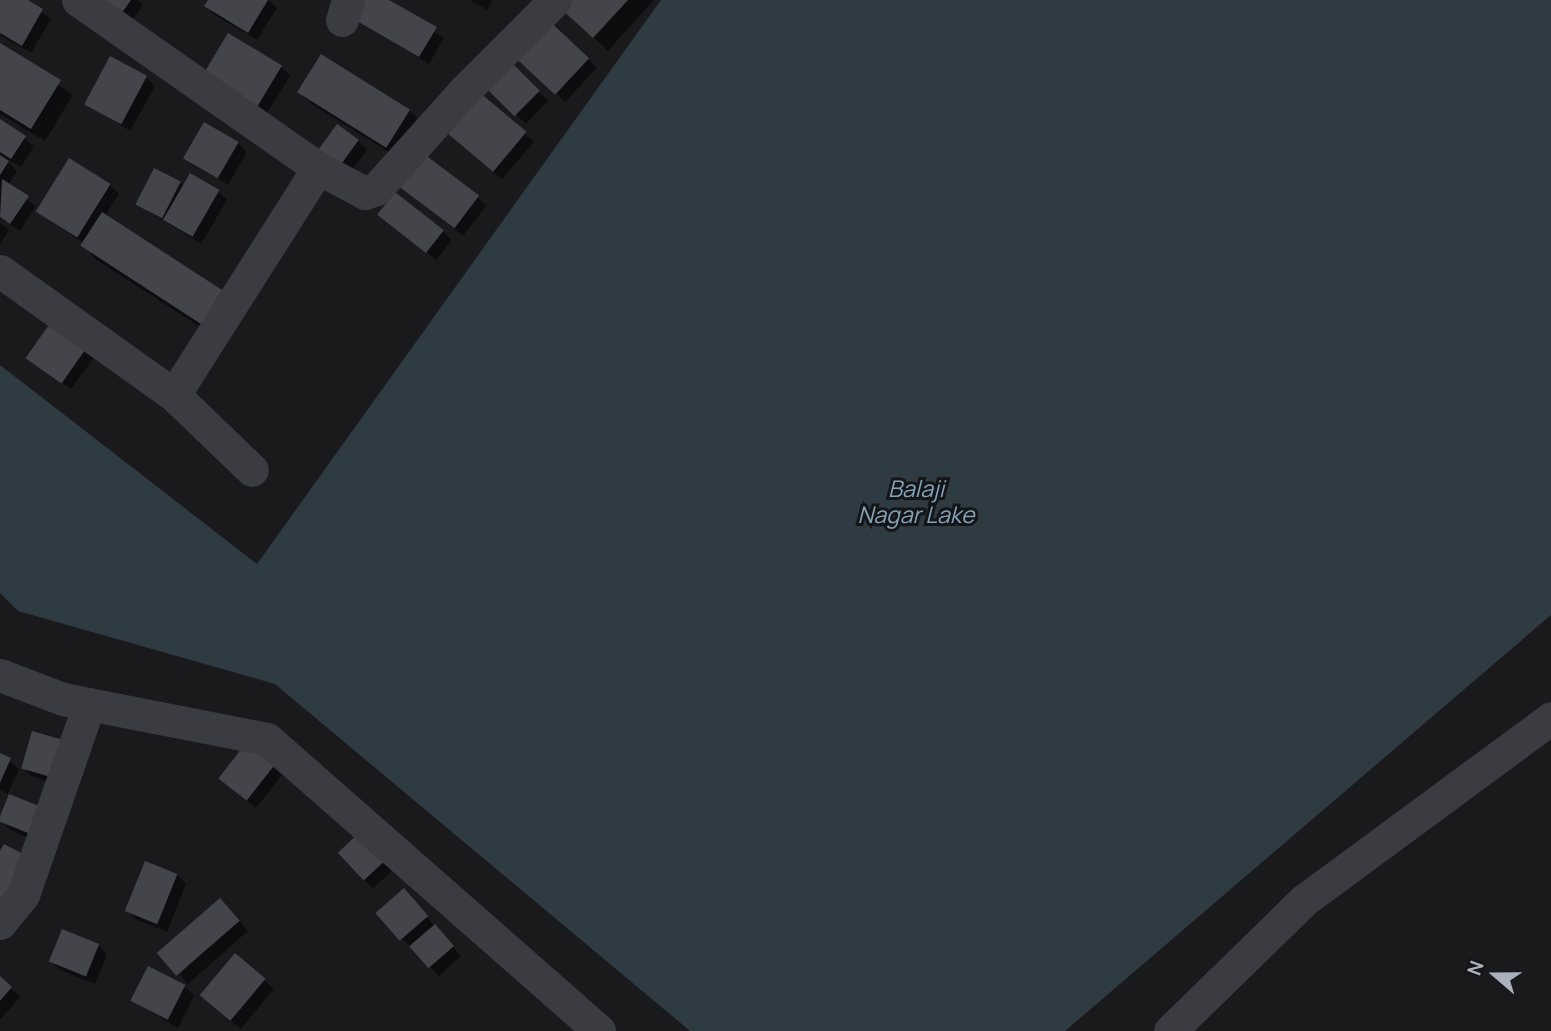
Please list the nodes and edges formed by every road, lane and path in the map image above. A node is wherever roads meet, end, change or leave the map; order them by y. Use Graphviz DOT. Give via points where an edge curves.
graph roads {
  1 [pos="78,0"];
  2 [pos="555,0"];
  3 [pos="318,168"];
  4 [pos="0,271"];
  5 [pos="174,395"];
  6 [pos="251,470"];
  7 [pos="0,675"];
  8 [pos="89,704"];
  9 [pos="1551,718"];
  10 [pos="0,923"];
  11 [pos="599,1031"];
  12 [pos="1170,1031"];
  1 -- 3 [label="street"];
  2 -- 3 [label="street" via="376,189 365,193 351,189"];
  3 -- 5 [label="street"];
  4 -- 5 [label="street"];
  5 -- 6 [label="street"];
  7 -- 8 [label="street"];
  8 -- 10 [label="street" via="23,895"];
  8 -- 11 [label="street" via="267,739"];
  9 -- 12 [label="street" via="1303,901"];
}
